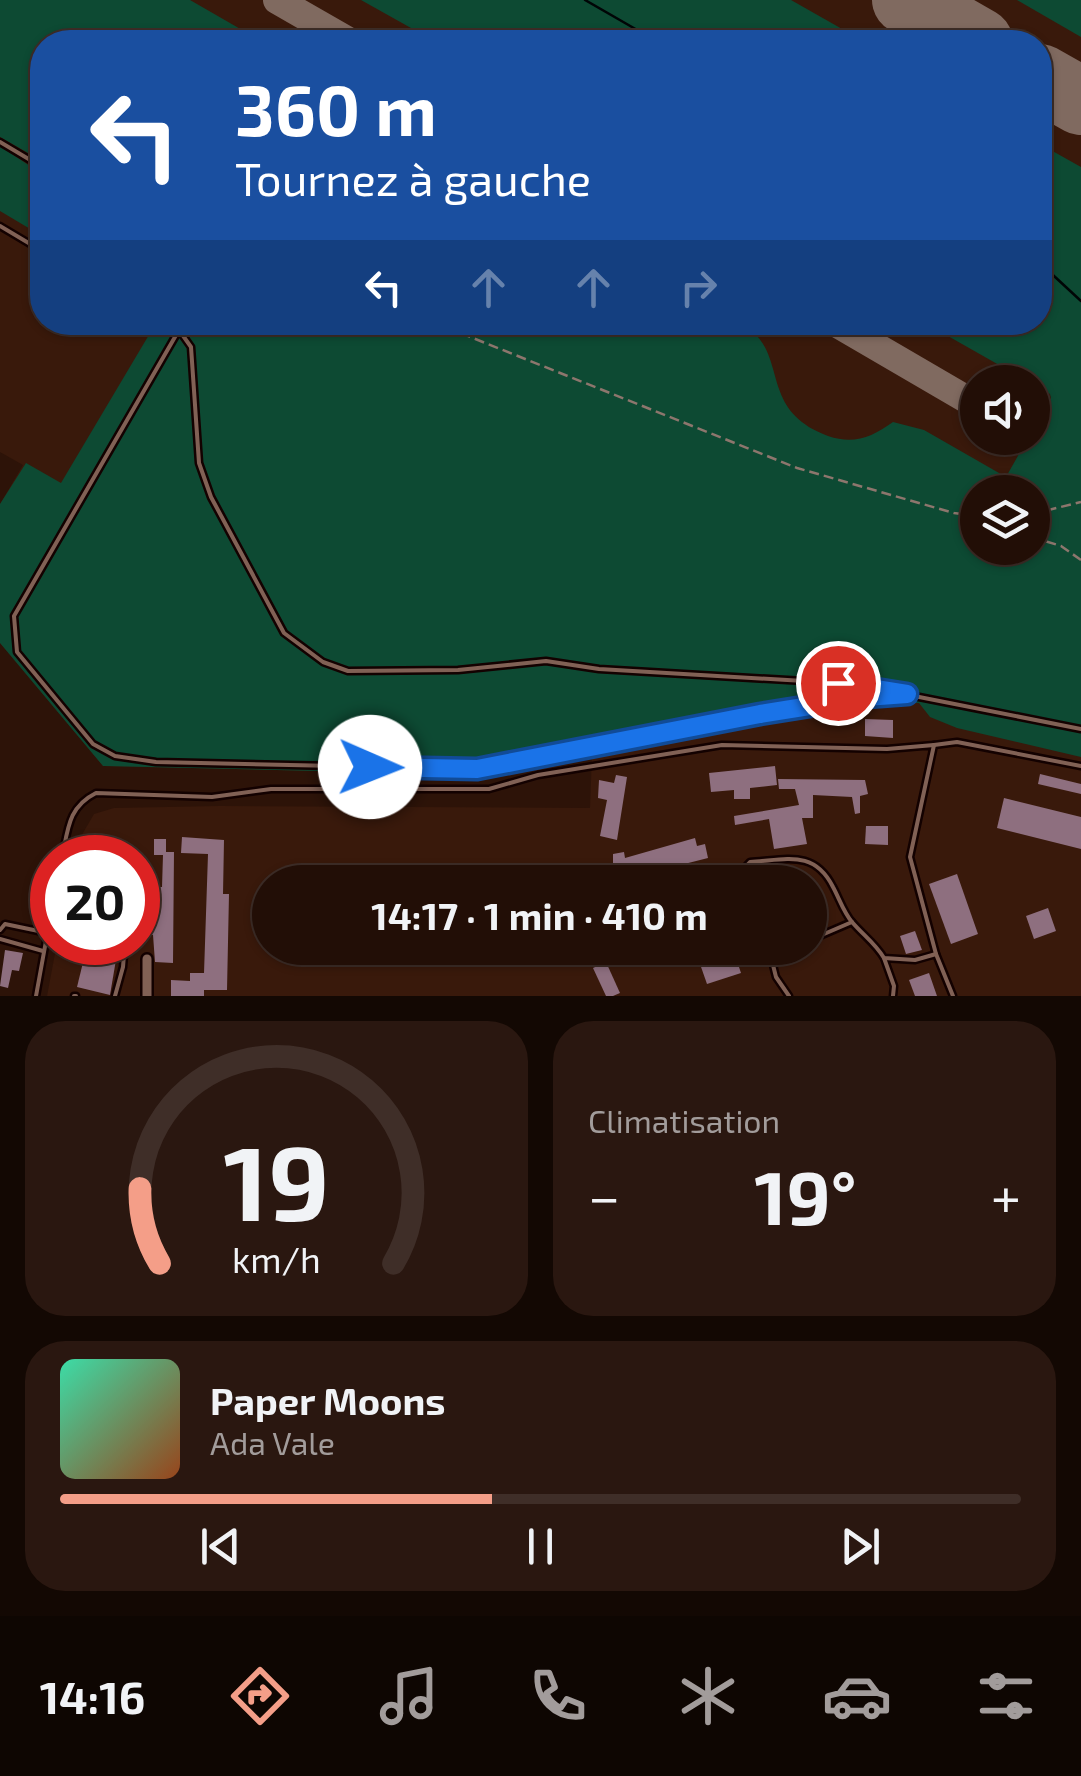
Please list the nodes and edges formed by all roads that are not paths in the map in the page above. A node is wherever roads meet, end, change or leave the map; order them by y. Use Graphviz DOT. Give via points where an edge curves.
graph roads {
  1 [pos="0,142"];
  2 [pos="30,159"];
  3 [pos="0,226"];
  4 [pos="30,244"];
  5 [pos="176,335"];
  6 [pos="183,335"];
  7 [pos="907,694"];
  8 [pos="1081,730"];
  9 [pos="934,745"];
  10 [pos="1081,766"];
  11 [pos="67,835"];
  12 [pos="747,865"];
  13 [pos="818,865"];
  14 [pos="827,875"];
  15 [pos="0,918"];
  16 [pos="852,922"];
  17 [pos="5,924"];
  18 [pos="30,929"];
  19 [pos="0,930"];
  20 [pos="827,933"];
  21 [pos="0,941"];
  22 [pos="30,948"];
  23 [pos="936,954"];
  24 [pos="884,958"];
  25 [pos="42,965"];
  26 [pos="120,965"];
  27 [pos="147,965"];
  28 [pos="774,965"];
  29 [pos="36,996"];
  30 [pos="114,996"];
  31 [pos="147,996"];
  32 [pos="789,996"];
  33 [pos="893,996"];
  34 [pos="953,996"];
  1 -- 2 [label="lane"];
  3 -- 4 [label="lane"];
  5 -- 7 [label="lane" via="14,616 17,652 92,744 115,756 477,769 760,714"];
  6 -- 7 [label="lane" via="191,347 199,464 212,496 284,633 324,662 348,671 546,662"];
  7 -- 8 [label="lane"];
  9 -- 10 [label="lane" via="957,742"];
  9 -- 11 [label="lane" via="722,745 489,789 96,794 71,813"];
  9 -- 23 [label="lane" via="910,857"];
  12 -- 13 [label="lane"];
  14 -- 16 [label="lane"];
  15 -- 17 [label="lane"];
  16 -- 20 [label="lane"];
  16 -- 24 [label="lane"];
  17 -- 18 [label="lane"];
  17 -- 19 [label="lane"];
  21 -- 22 [label="lane"];
  23 -- 24 [label="lane"];
  23 -- 34 [label="lane"];
  24 -- 33 [label="lane"];
  25 -- 29 [label="lane"];
  26 -- 30 [label="lane"];
  27 -- 31 [label="street"];
  28 -- 32 [label="lane"];
}
